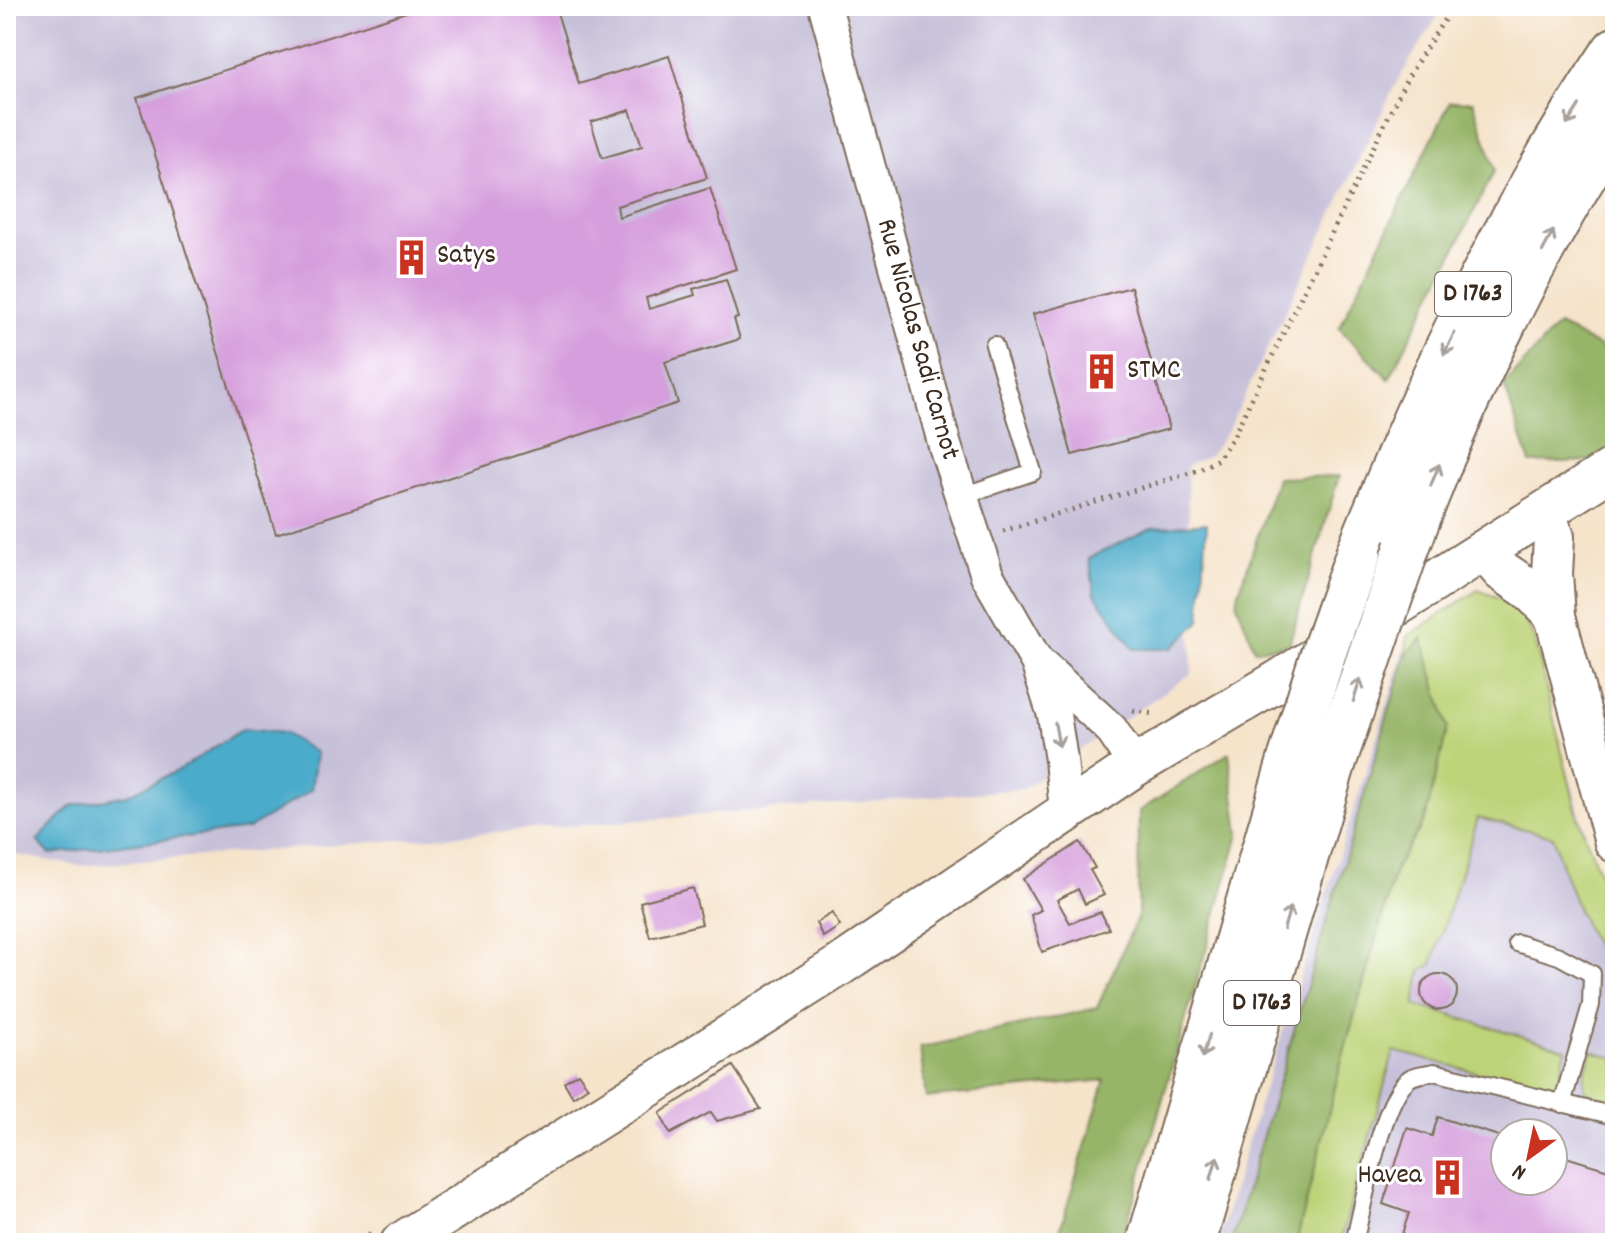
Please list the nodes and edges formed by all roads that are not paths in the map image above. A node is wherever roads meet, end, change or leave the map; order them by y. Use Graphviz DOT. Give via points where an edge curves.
graph roads {
  1 [pos="825,6"];
  2 [pos="1615,50"];
  3 [pos="1615,125"];
  4 [pos="994,345"];
  5 [pos="1615,467"];
  6 [pos="962,496"];
  7 [pos="1544,513"];
  8 [pos="1485,551"];
  9 [pos="1555,616"];
  10 [pos="1037,662"];
  11 [pos="1312,760"];
  12 [pos="1605,761"];
  13 [pos="1135,766"];
  14 [pos="1066,811"];
  15 [pos="1615,842"];
  16 [pos="1517,943"];
  17 [pos="1562,1104"];
  18 [pos="1615,1116"];
  19 [pos="401,1243"];
  20 [pos="1149,1243"];
  21 [pos="1193,1243"];
  22 [pos="1354,1243"];
  1 -- 6 [label="street, Rue Nicolas Sadi Carnot"];
  2 -- 11 [label="highway, D 1763, one-way, bridge" via="1483,273 1406,434 1359,552"];
  11 -- 3 [label="highway, D 1763, one-way, bridge" via="1513,306"];
  4 -- 6 [label="lane" via="1033,472"];
  5 -- 7 [label="street"];
  6 -- 10 [label="street, Rue Nicolas Sadi Carnot" via="987,575"];
  7 -- 8 [label="street"];
  7 -- 9 [label="street" via="1554,537"];
  8 -- 9 [label="street"];
  8 -- 13 [label="street"];
  9 -- 12 [label="street"];
  10 -- 13 [label="street" via="1111,729"];
  10 -- 14 [label="street, one-way" via="1054,715"];
  11 -- 20 [label="highway, D 1763, one-way"];
  21 -- 11 [label="highway, D 1763, one-way"];
  12 -- 15 [label="street"];
  13 -- 14 [label="street"];
  14 -- 19 [label="street" via="839,966"];
  16 -- 17 [label="lane" via="1559,956 1592,974 1591,1005"];
  17 -- 18 [label="lane"];
  17 -- 22 [label="lane" via="1434,1072 1411,1077 1395,1093 1384,1124"];
}
